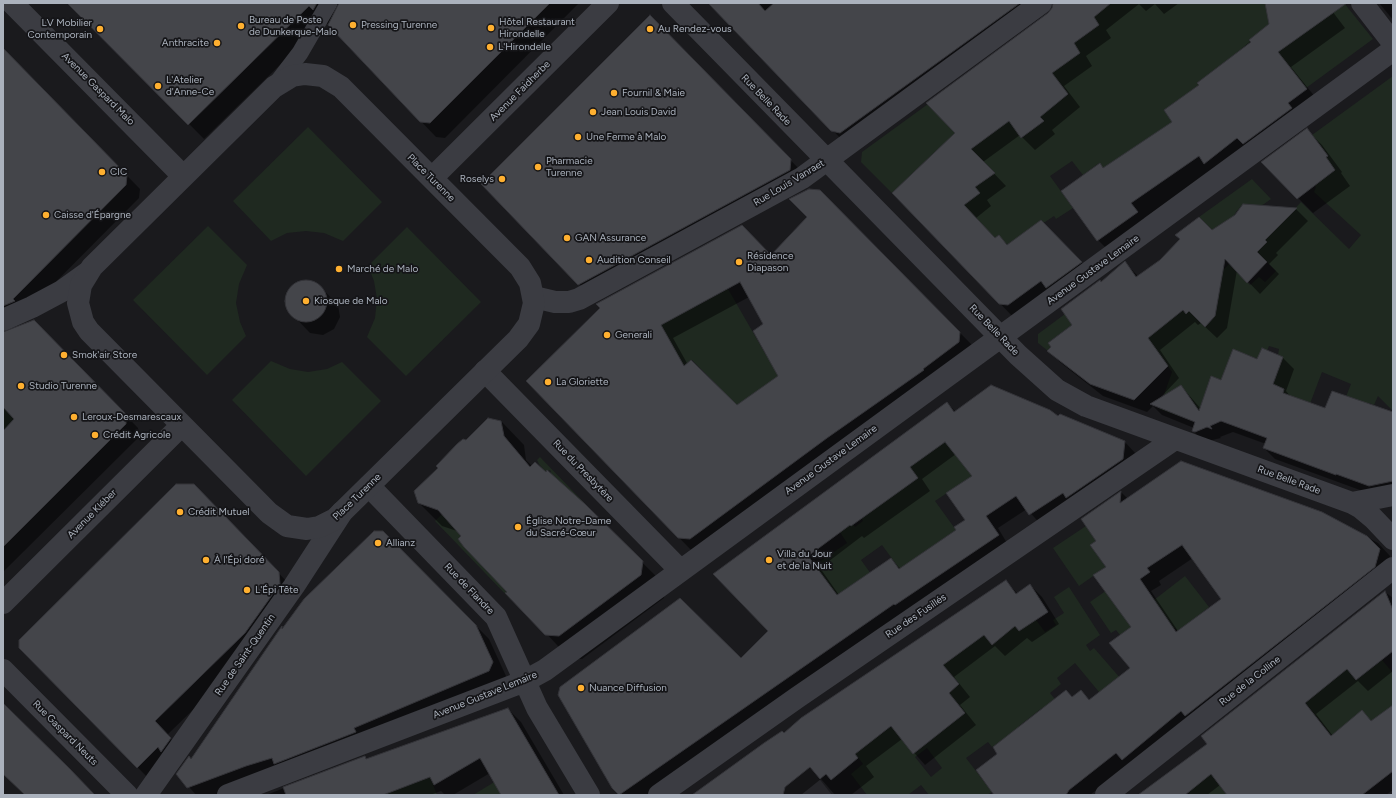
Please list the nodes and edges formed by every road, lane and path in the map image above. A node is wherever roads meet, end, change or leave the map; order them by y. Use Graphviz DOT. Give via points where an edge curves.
graph roads {
  1 [pos="12,3"];
  2 [pos="329,3"];
  3 [pos="608,3"];
  4 [pos="673,3"];
  5 [pos="1041,3"];
  6 [pos="1362,3"];
  7 [pos="3,12"];
  8 [pos="1393,43"];
  9 [pos="1393,50"];
  10 [pos="274,86"];
  11 [pos="826,161"];
  12 [pos="184,176"];
  13 [pos="432,178"];
  14 [pos="87,273"];
  15 [pos="534,297"];
  16 [pos="3,320"];
  17 [pos="1001,337"];
  18 [pos="486,371"];
  19 [pos="182,425"];
  20 [pos="1175,438"];
  21 [pos="369,486"];
  22 [pos="1393,495"];
  23 [pos="1352,503"];
  24 [pos="342,512"];
  25 [pos="1393,539"];
  26 [pos="1393,568"];
  27 [pos="680,570"];
  28 [pos="3,603"];
  29 [pos="3,670"];
  30 [pos="525,681"];
  31 [pos="127,795"];
  32 [pos="146,795"];
  33 [pos="228,795"];
  34 [pos="589,795"];
  35 [pos="659,795"];
  36 [pos="1106,795"];
  1 -- 7 [label="street"];
  1 -- 12 [label="street, Avenue Gaspard Malo"];
  2 -- 10 [label="street" via="300,53"];
  3 -- 13 [label="street, Avenue Faidherbe"];
  4 -- 11 [label="street, Rue Belle Rade"];
  5 -- 11 [label="street, Rue Louis Vanraet"];
  6 -- 8 [label="street"];
  9 -- 17 [label="street, Avenue Gustave Lemaire"];
  10 -- 12 [label="street, Place Turenne"];
  10 -- 13 [label="street, Place Turenne" via="292,76 305,74 318,75 334,81"];
  11 -- 15 [label="street, Rue Louis Vanraet" via="802,178 580,299 555,302"];
  11 -- 17 [label="street, Rue Belle Rade"];
  12 -- 14 [label="street, Place Turenne"];
  13 -- 15 [label="street, Place Turenne" via="525,273"];
  14 -- 16 [label="street" via="58,293"];
  14 -- 19 [label="street, Place Turenne" via="78,297 79,309 86,328"];
  15 -- 18 [label="street, Place Turenne" via="533,310 526,329"];
  17 -- 20 [label="street, Rue Belle Rade" via="1041,377 1066,396 1086,406"];
  17 -- 27 [label="street, Avenue Gustave Lemaire"];
  18 -- 21 [label="street, Place Turenne"];
  18 -- 27 [label="street, Rue du Presbytère"];
  19 -- 24 [label="street, Place Turenne" via="282,523 300,529 319,527"];
  19 -- 28 [label="street, Avenue Kléber"];
  20 -- 23 [label="street, Rue Belle Rade"];
  20 -- 35 [label="street, Rue des Fusillés"];
  21 -- 24 [label="street, Place Turenne"];
  21 -- 30 [label="street, Rue de Flandre" via="496,617"];
  22 -- 23 [label="street"];
  23 -- 25 [label="street, Rue Belle Rade" via="1373,518"];
  24 -- 32 [label="street, Rue de Saint-Quentin" via="294,586"];
  26 -- 36 [label="street, Rue de la Colline"];
  27 -- 30 [label="street, Avenue Gustave Lemaire" via="556,663"];
  29 -- 31 [label="street, Rue Gaspard Neuts"];
  30 -- 33 [label="street, Avenue Gustave Lemaire"];
  30 -- 34 [label="street, Rue de Flandre" via="537,708"];
}
